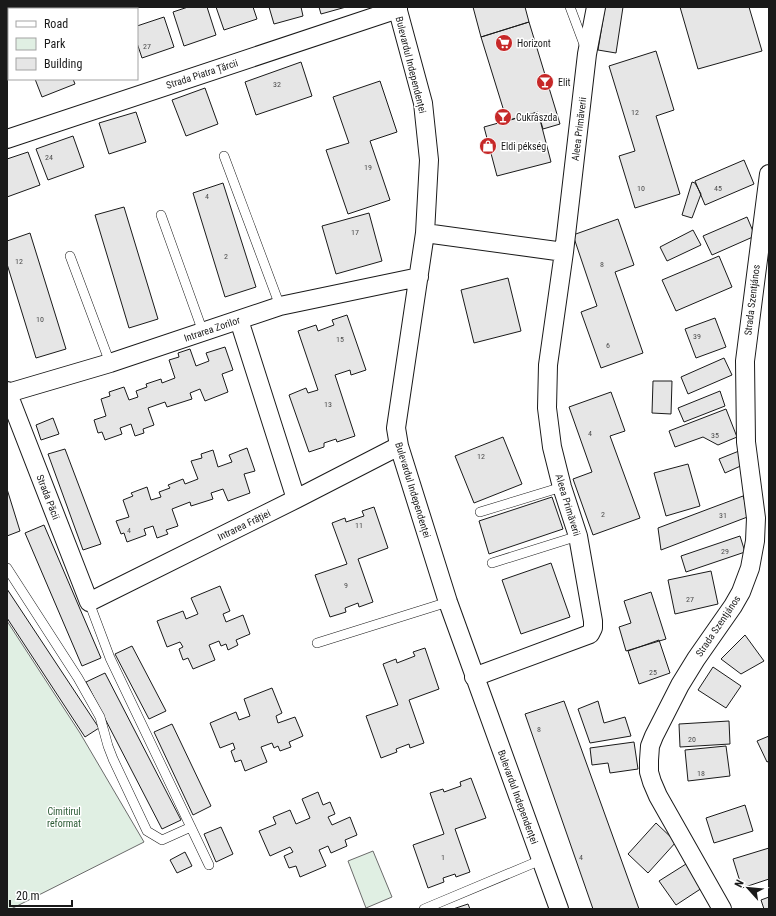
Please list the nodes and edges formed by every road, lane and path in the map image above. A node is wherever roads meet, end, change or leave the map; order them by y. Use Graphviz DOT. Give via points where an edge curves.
graph roads {
  1 [pos="570,7"];
  2 [pos="596,7"];
  3 [pos="397,8"];
  4 [pos="587,54"];
  5 [pos="7,139"];
  6 [pos="224,156"];
  7 [pos="769,174"];
  8 [pos="161,215"];
  9 [pos="425,233"];
  10 [pos="564,252"];
  11 [pos="70,256"];
  12 [pos="418,277"];
  13 [pos="280,306"];
  14 [pos="239,320"];
  15 [pos="203,332"];
  16 [pos="110,364"];
  17 [pos="7,392"];
  18 [pos="399,446"];
  19 [pos="562,487"];
  20 [pos="296,500"];
  21 [pos="480,512"];
  22 [pos="578,536"];
  23 [pos="492,563"];
  24 [pos="7,568"];
  25 [pos="89,602"];
  26 [pos="448,602"];
  27 [pos="317,643"];
  28 [pos="474,677"];
  29 [pos="190,827"];
  30 [pos="540,860"];
  31 [pos="209,865"];
  32 [pos="424,909"];
  33 [pos="559,909"];
  34 [pos="722,909"];
  1 -- 4 [label="lane"];
  2 -- 4 [label="street, Aleea Primăverii"];
  3 -- 5 [label="street, Strada Piatra Țărcii"];
  3 -- 9 [label="street, Bulevardul Independenței" via="423,103 429,160"];
  4 -- 10 [label="street, Aleea Primăverii"];
  6 -- 13 [label="lane"];
  7 -- 34 [label="street, Strada Szentjános" via="745,361 746,442 756,518 750,568 733,606 680,685 654,736 649,760 649,772 658,796"];
  8 -- 15 [label="lane"];
  9 -- 10 [label="street"];
  9 -- 12 [label="street, Bulevardul Independenței"];
  10 -- 19 [label="street, Aleea Primăverii" via="548,365 547,408 552,447"];
  11 -- 16 [label="lane"];
  12 -- 13 [label="street, Intrarea Zorilor"];
  12 -- 18 [label="street, Bulevardul Independenței" via="397,414"];
  13 -- 14 [label="street, Intrarea Zorilor"];
  14 -- 15 [label="street, Intrarea Zorilor"];
  14 -- 20 [label="street"];
  15 -- 16 [label="street, Intrarea Zorilor"];
  16 -- 17 [label="street, Intrarea Zorilor"];
  17 -- 25 [label="street, Strada Păcii"];
  18 -- 20 [label="street, Intrarea Frăției"];
  18 -- 26 [label="street, Bulevardul Independenței"];
  19 -- 21 [label="lane"];
  19 -- 22 [label="street, Aleea Primăverii"];
  20 -- 25 [label="street, Intrarea Frăției"];
  22 -- 23 [label="lane"];
  22 -- 28 [label="street, Aleea Primăverii" via="593,621 590,634"];
  24 -- 29 [label="lane" via="100,717 113,759 147,831 162,840"];
  25 -- 29 [label="lane" via="110,658"];
  26 -- 27 [label="lane"];
  26 -- 28 [label="street, Bulevardul Independenței"];
  28 -- 30 [label="street, Bulevardul Independenței"];
  29 -- 31 [label="lane"];
  30 -- 32 [label="lane"];
  30 -- 33 [label="street, Bulevardul Independenței"];
}
